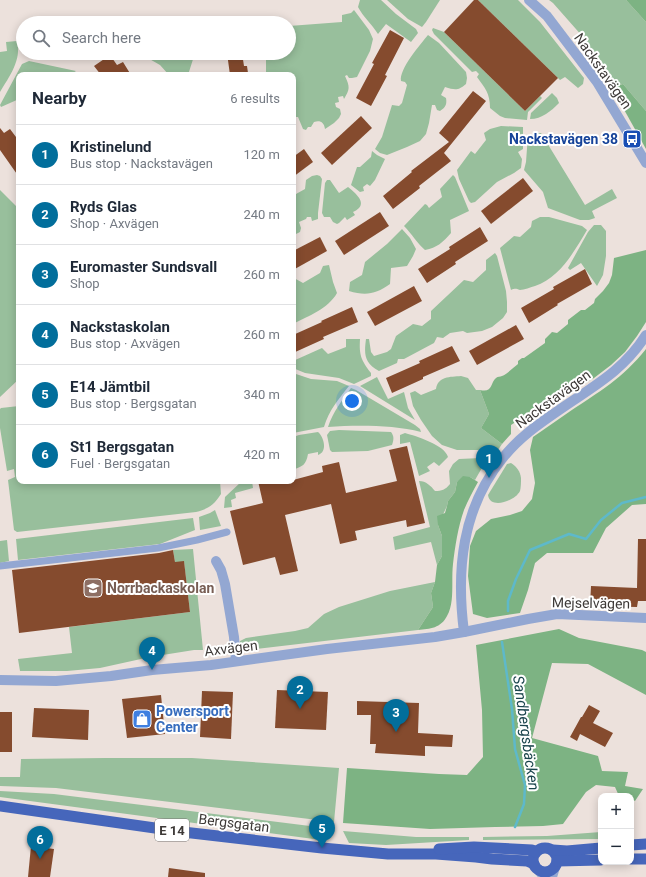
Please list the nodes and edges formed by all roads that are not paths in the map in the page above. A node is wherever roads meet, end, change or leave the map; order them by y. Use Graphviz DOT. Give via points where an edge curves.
graph roads {
  1 [pos="529,0"];
  2 [pos="646,164"];
  3 [pos="646,335"];
  4 [pos="227,532"];
  5 [pos="216,561"];
  6 [pos="0,566"];
  7 [pos="646,618"];
  8 [pos="464,632"];
  9 [pos="236,661"];
  10 [pos="0,680"];
  11 [pos="0,806"];
  12 [pos="646,844"];
  13 [pos="634,845"];
  14 [pos="598,848"];
  15 [pos="345,850"];
  16 [pos="553,850"];
  17 [pos="536,852"];
  18 [pos="634,859"];
  19 [pos="646,859"];
  20 [pos="598,861"];
  21 [pos="555,868"];
  22 [pos="539,870"];
  1 -- 2 [label="street, Nackstavägen" via="547,16 597,82"];
  3 -- 8 [label="street, Nackstavägen" via="616,370 527,434 502,459 489,478 477,498 464,544 461,574"];
  4 -- 6 [label="street" via="158,548"];
  5 -- 9 [label="street" via="225,584"];
  7 -- 8 [label="street, Mejselvägen" via="556,614"];
  8 -- 9 [label="street, Axvägen"];
  9 -- 10 [label="street, Axvägen" via="56,681"];
  11 -- 15 [label="highway, Bergsgatan / E 14" via="182,832"];
  12 -- 13 [label="highway"];
  14 -- 16 [label="highway, Bergsgatan / E 14"];
  15 -- 17 [label="highway, Bergsgatan / E 14" via="474,847"];
  15 -- 22 [label="highway, Bergsgatan / E 14" via="528,862"];
  16 -- 17 [label="highway, Bergsgatan / E 14" via="546,848"];
  16 -- 21 [label="highway" via="557,857"];
  17 -- 22 [label="highway" via="534,860"];
  18 -- 19 [label="highway"];
  20 -- 21 [label="highway, Bergsgatan / E 14"];
  21 -- 22 [label="highway, Bergsgatan / E 14" via="545,872"];
}
